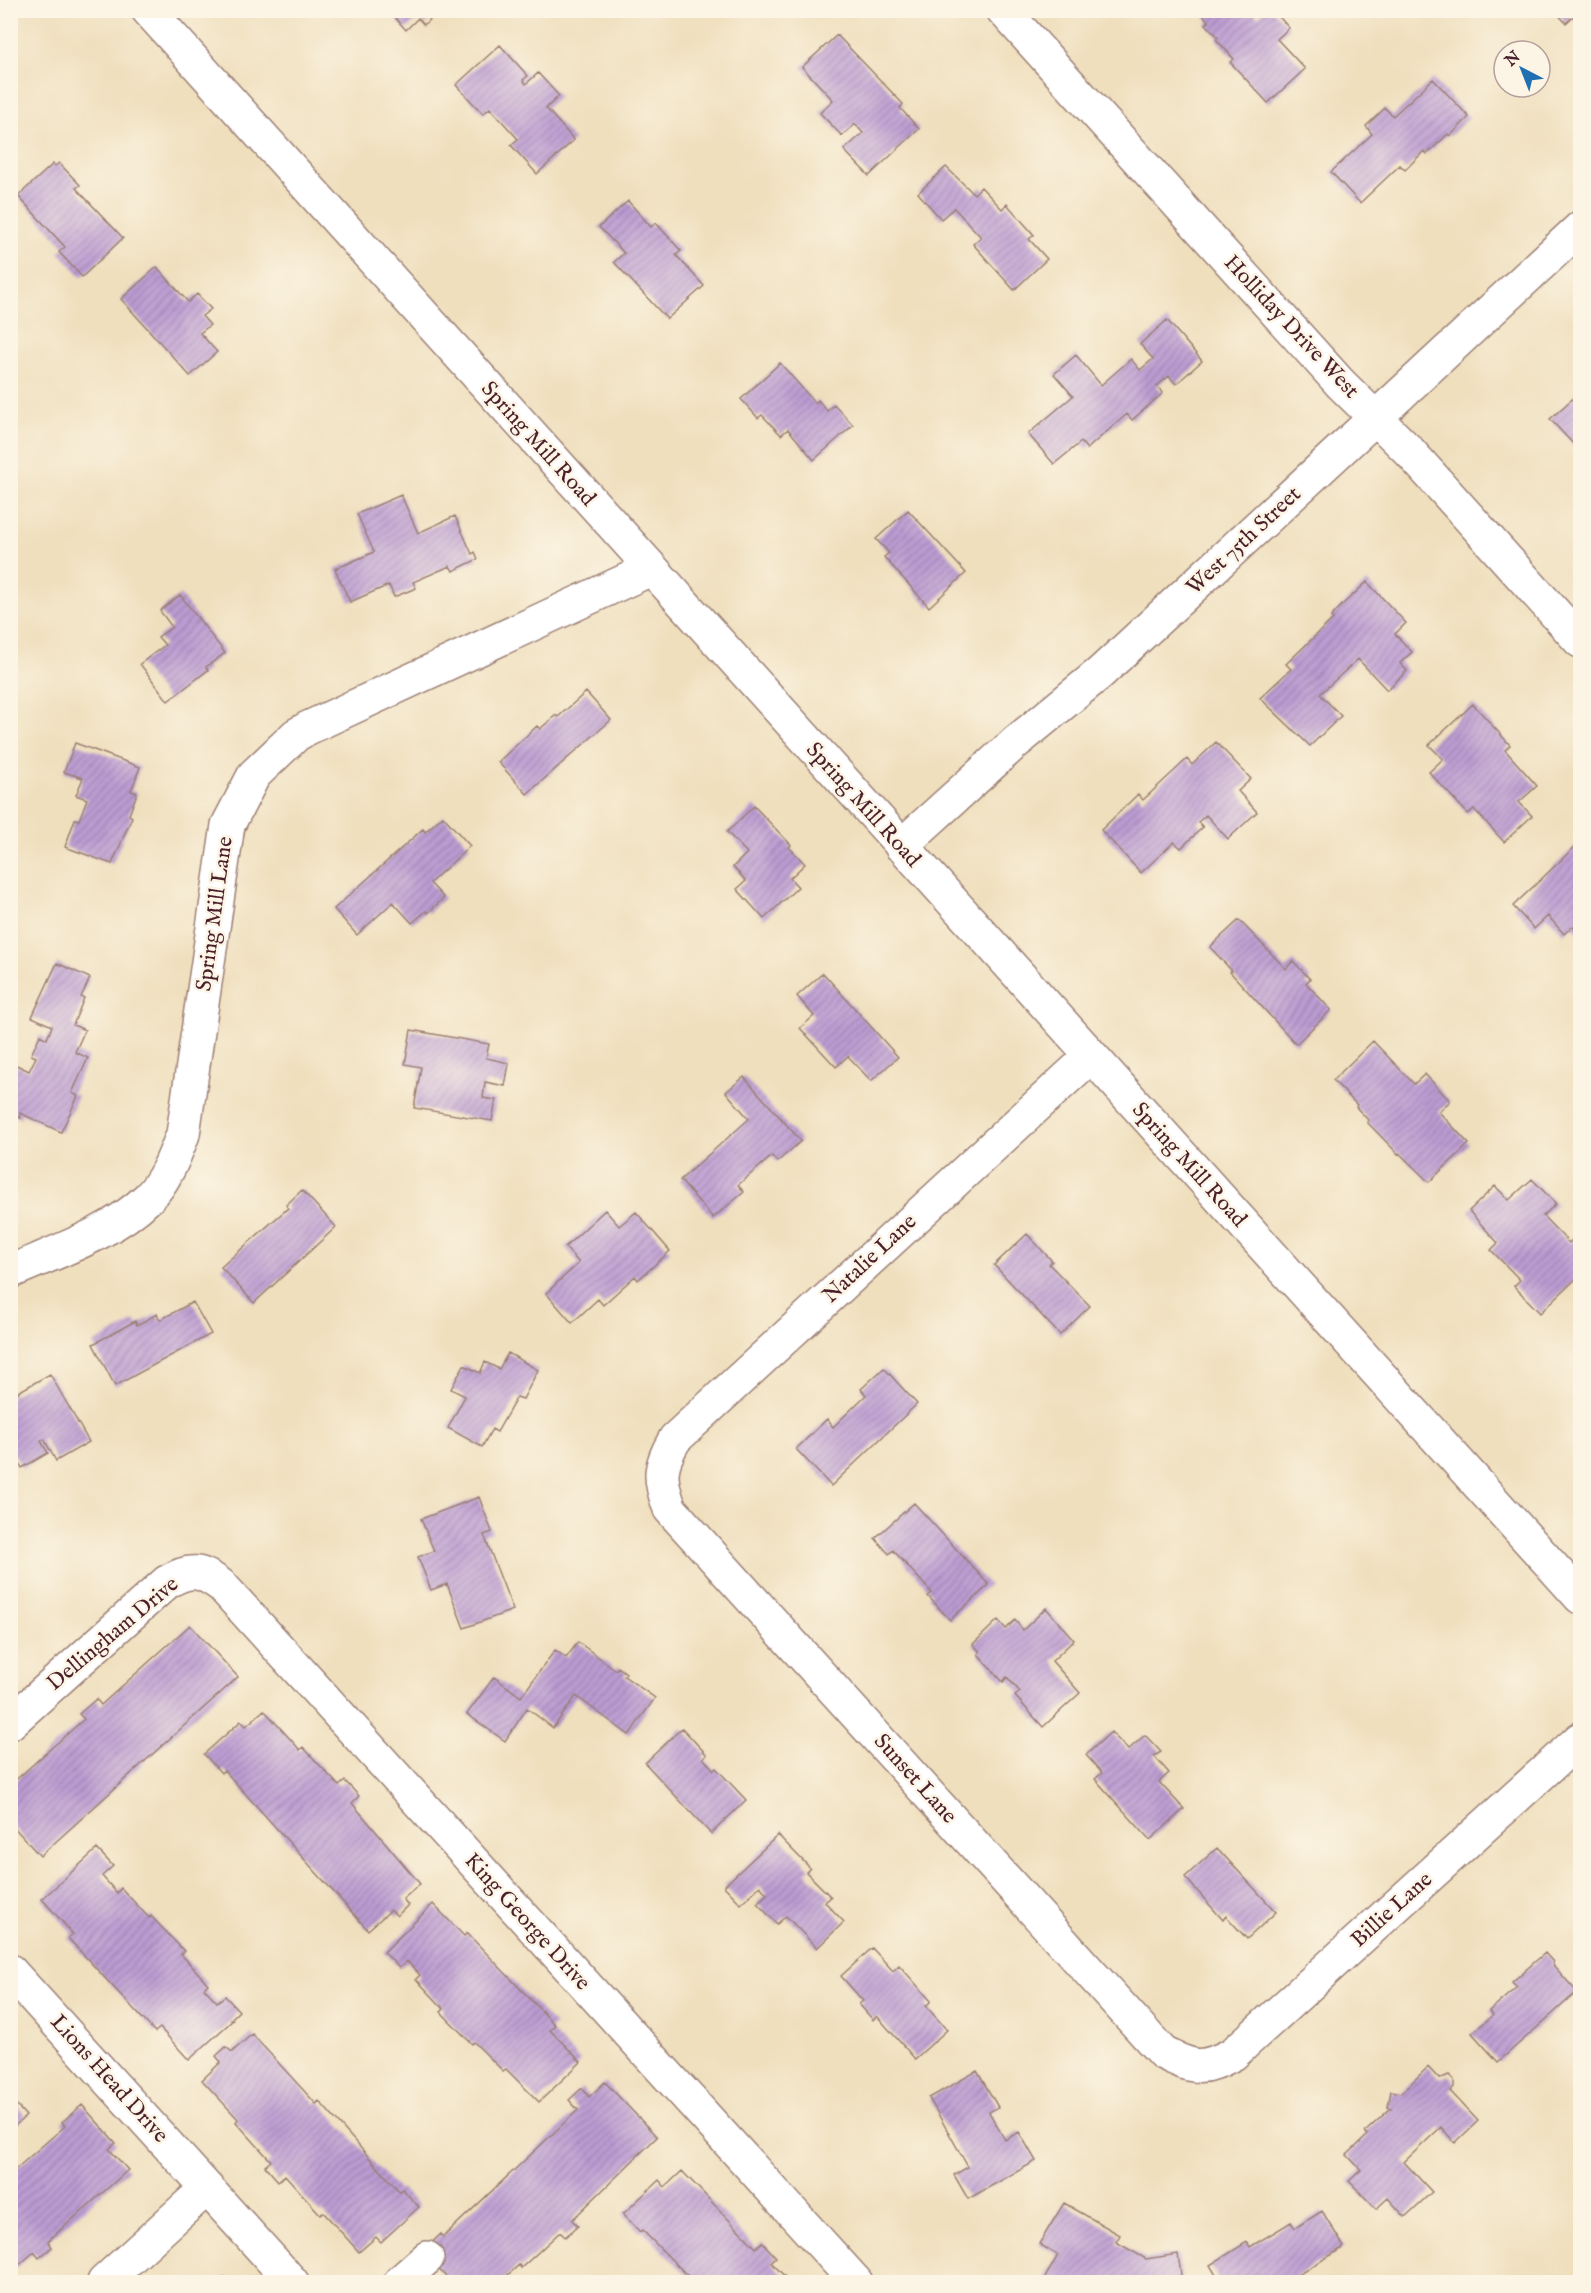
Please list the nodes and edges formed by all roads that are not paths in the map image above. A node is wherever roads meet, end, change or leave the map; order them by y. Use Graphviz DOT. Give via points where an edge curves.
graph roads {
  1 [pos="148,10"];
  2 [pos="1003,10"];
  3 [pos="1581,228"];
  4 [pos="1376,419"];
  5 [pos="651,569"];
  6 [pos="1581,641"];
  7 [pos="901,846"];
  8 [pos="1090,1056"];
  9 [pos="10,1272"];
  10 [pos="663,1471"];
  11 [pos="191,1572"];
  12 [pos="1581,1597"];
  13 [pos="10,1723"];
  14 [pos="1581,1739"];
  15 [pos="10,1971"];
  16 [pos="1195,2067"];
  17 [pos="207,2188"];
  18 [pos="428,2258"];
  19 [pos="104,2283"];
  20 [pos="292,2283"];
  21 [pos="400,2283"];
  22 [pos="856,2283"];
  1 -- 5 [label="street, Spring Mill Road"];
  2 -- 4 [label="street, Holliday Drive West"];
  3 -- 4 [label="street, West 75th Street"];
  4 -- 6 [label="street, Holliday Drive West"];
  4 -- 7 [label="street, West 75th Street" via="1100,673 1016,742"];
  5 -- 7 [label="street, Spring Mill Road"];
  5 -- 9 [label="street, Spring Mill Lane" via="308,728 254,775 228,825 183,1134 173,1160 150,1197 116,1224"];
  7 -- 8 [label="street, Spring Mill Road"];
  8 -- 10 [label="street, Natalie Lane" via="675,1439 665,1457"];
  8 -- 12 [label="street, Spring Mill Road"];
  10 -- 16 [label="street, Sunset Lane" via="661,1484 670,1509 1163,2053"];
  11 -- 13 [label="street, Dellingham Drive" via="167,1582"];
  11 -- 22 [label="street, King George Drive" via="222,1586"];
  14 -- 16 [label="street, Billie Lane" via="1233,2054 1214,2064"];
  15 -- 17 [label="street, Lions Head Drive"];
  17 -- 19 [label="street"];
  17 -- 20 [label="street, Lions Head Drive"];
  18 -- 21 [label="street"];
}
